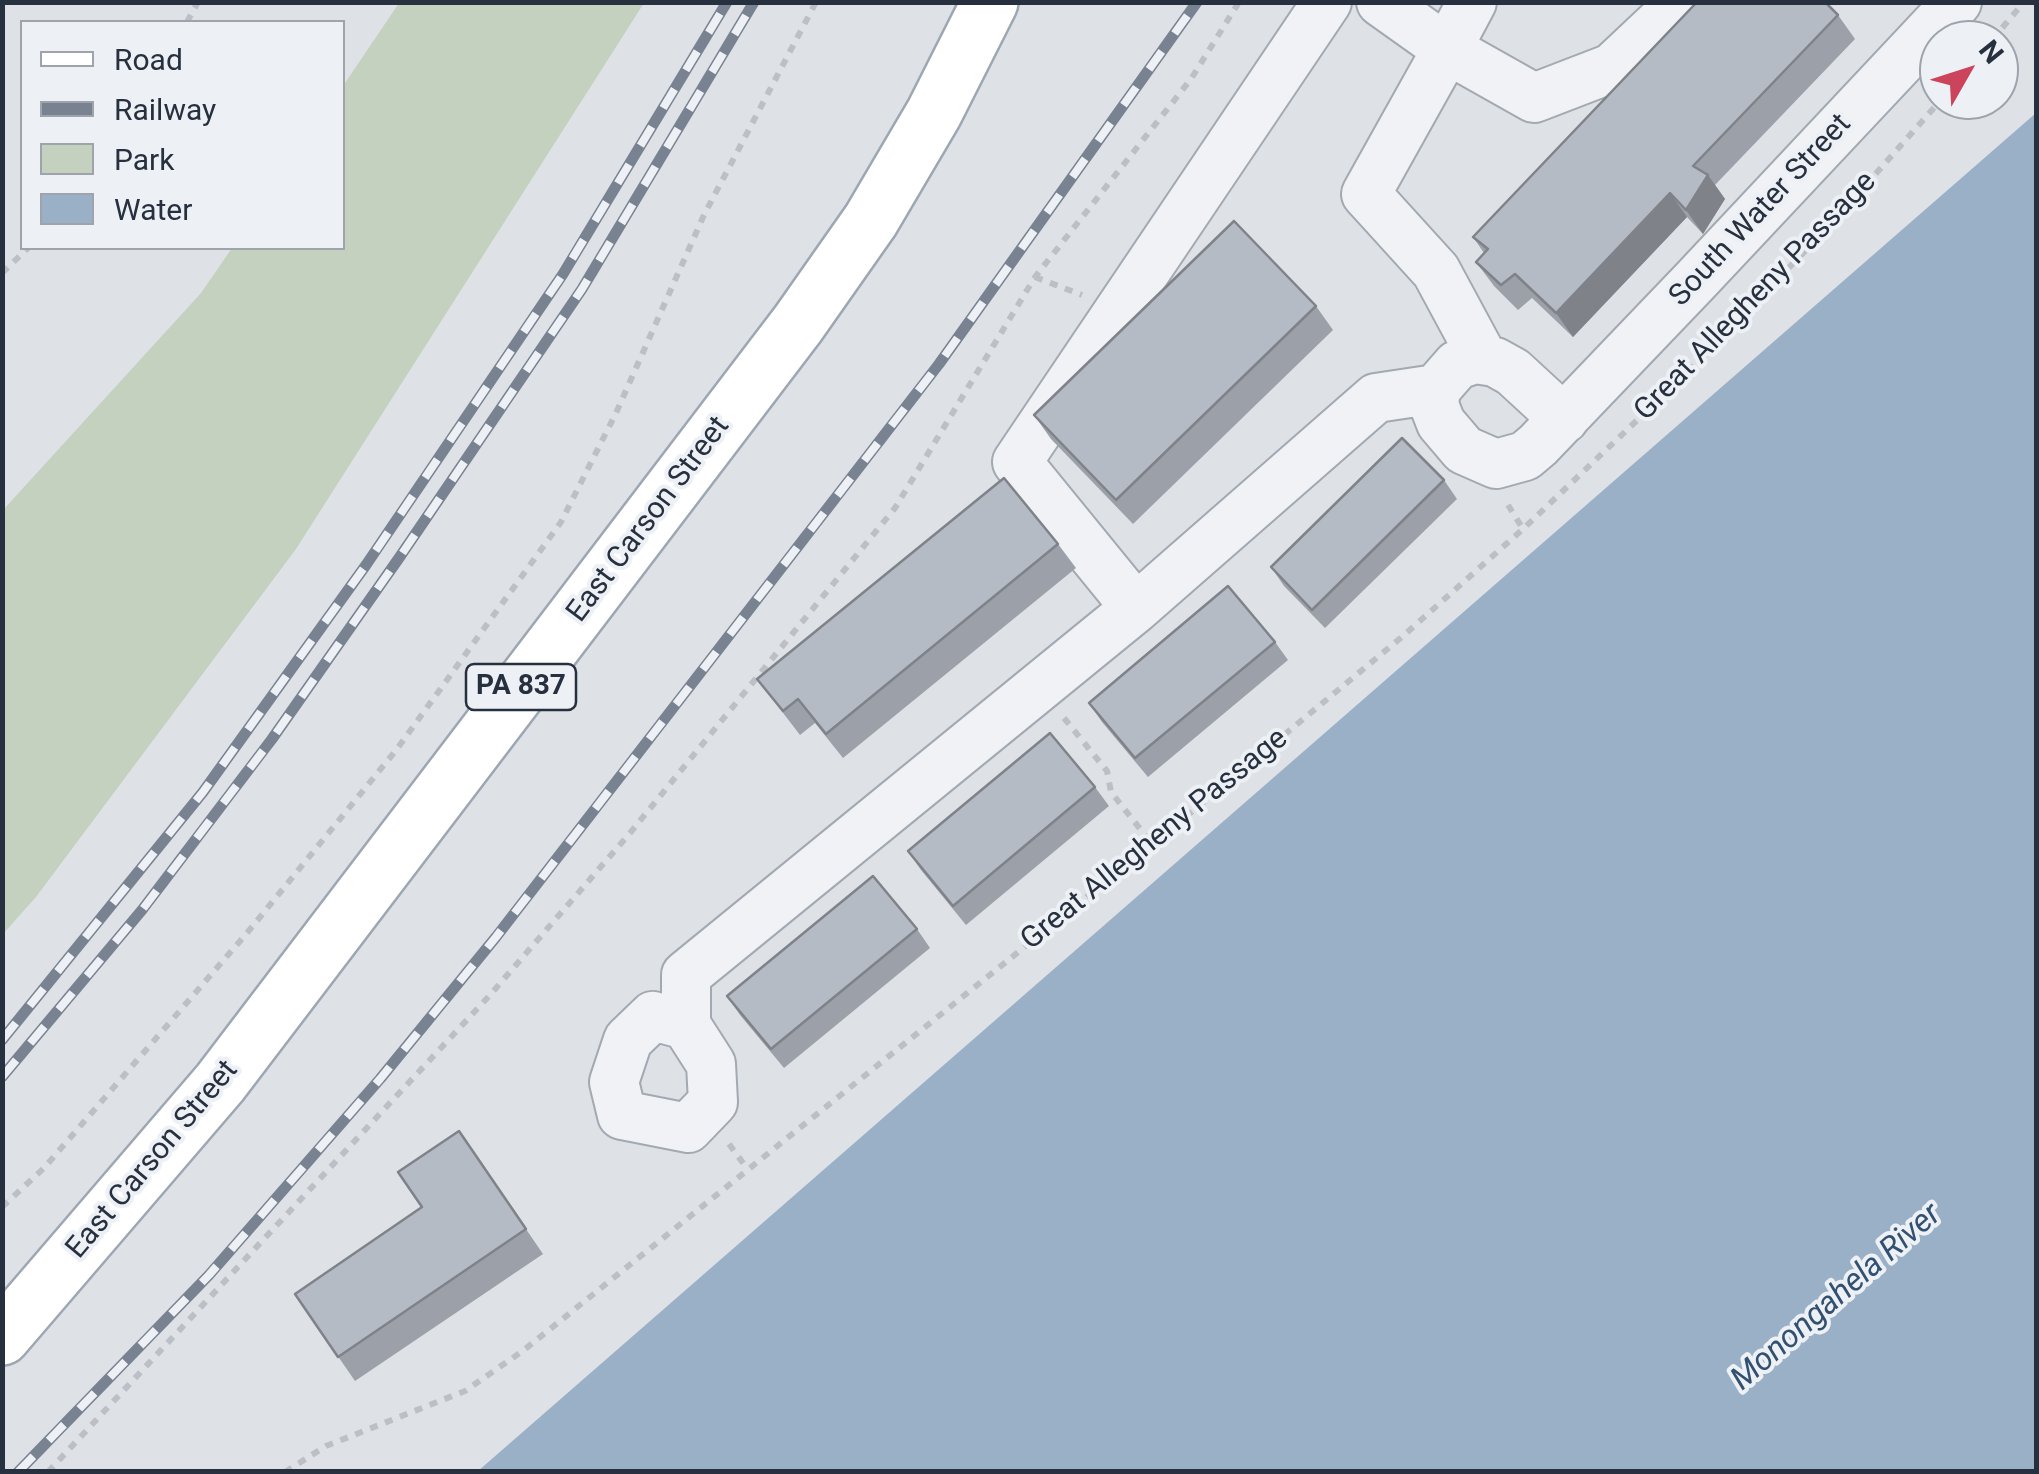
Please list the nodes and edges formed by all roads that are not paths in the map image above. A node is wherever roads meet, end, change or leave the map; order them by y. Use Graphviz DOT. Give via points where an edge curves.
graph roads {
  1 [pos="990,2"];
  2 [pos="1327,2"];
  3 [pos="1381,2"];
  4 [pos="1472,2"];
  5 [pos="1653,11"];
  6 [pos="1447,49"];
  7 [pos="1919,56"];
  8 [pos="1484,360"];
  9 [pos="1436,389"];
  10 [pos="1564,419"];
  11 [pos="1136,608"];
  12 [pos="686,1026"];
  13 [pos="2,1337"];
  1 -- 13 [label="main road, East Carson Street / PA 837" via="871,220 798,324 220,1084"];
  2 -- 11 [label="street" via="1017,462"];
  3 -- 6 [label="street"];
  4 -- 6 [label="street"];
  5 -- 6 [label="street" via="1612,68 1534,98"];
  6 -- 8 [label="street" via="1366,194 1436,271"];
  7 -- 10 [label="street, South Water Street"];
  8 -- 9 [label="street" via="1457,365"];
  8 -- 10 [label="street" via="1513,372"];
  9 -- 10 [label="street, South Water Street" via="1434,405 1451,437 1496,464 1526,456"];
  9 -- 11 [label="street" via="1376,398"];
  11 -- 12 [label="street" via="686,975"];
}
